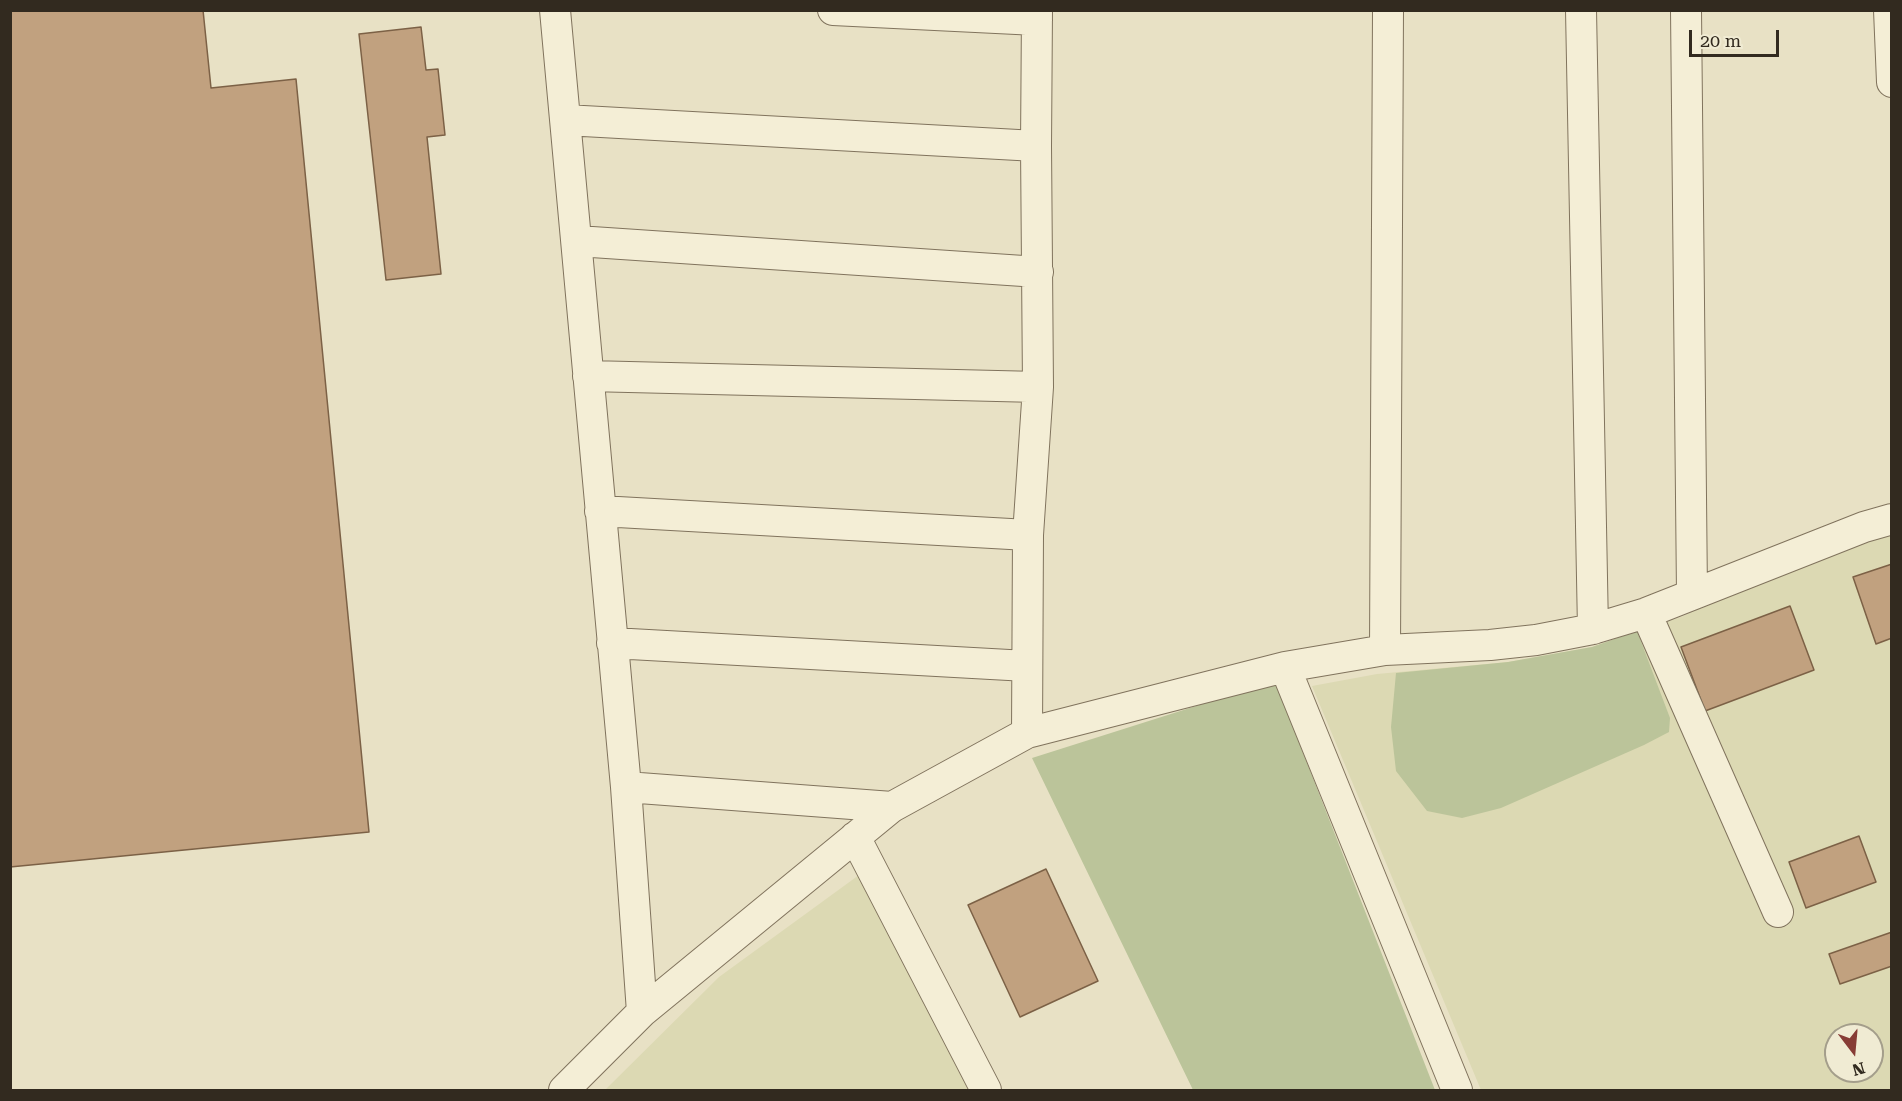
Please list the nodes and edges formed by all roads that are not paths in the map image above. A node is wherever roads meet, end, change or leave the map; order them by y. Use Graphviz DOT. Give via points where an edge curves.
graph roads {
  1 [pos="555,10"];
  2 [pos="833,10"];
  3 [pos="1388,10"];
  4 [pos="1581,10"];
  5 [pos="1686,10"];
  6 [pos="1889,10"];
  7 [pos="1037,15"];
  8 [pos="1892,82"];
  9 [pos="565,120"];
  10 [pos="1036,146"];
  11 [pos="577,241"];
  12 [pos="1038,272"];
  13 [pos="588,376"];
  14 [pos="1038,387"];
  15 [pos="600,511"];
  16 [pos="1892,519"];
  17 [pos="1028,535"];
  18 [pos="1692,594"];
  19 [pos="1646,613"];
  20 [pos="1593,629"];
  21 [pos="612,643"];
  22 [pos="1385,650"];
  23 [pos="1027,666"];
  24 [pos="1285,667"];
  25 [pos="1027,733"];
  26 [pos="626,787"];
  27 [pos="892,807"];
  28 [pos="855,837"];
  29 [pos="1778,912"];
  30 [pos="642,1012"];
  31 [pos="564,1090"];
  32 [pos="986,1090"];
  33 [pos="1457,1090"];
  1 -- 9 [label="street"];
  2 -- 7 [label="street"];
  3 -- 22 [label="street"];
  4 -- 20 [label="street"];
  5 -- 18 [label="street"];
  6 -- 8 [label="street"];
  7 -- 10 [label="street"];
  9 -- 10 [label="street"];
  9 -- 11 [label="street"];
  10 -- 12 [label="street"];
  11 -- 12 [label="street"];
  11 -- 13 [label="street"];
  12 -- 14 [label="street"];
  13 -- 14 [label="street"];
  13 -- 15 [label="street"];
  14 -- 17 [label="street"];
  15 -- 17 [label="street"];
  15 -- 21 [label="street"];
  16 -- 18 [label="street"];
  17 -- 23 [label="street"];
  18 -- 19 [label="street"];
  19 -- 20 [label="street"];
  19 -- 29 [label="street"];
  20 -- 22 [label="street" via="1490,645"];
  21 -- 23 [label="street"];
  21 -- 26 [label="street"];
  22 -- 24 [label="street"];
  23 -- 25 [label="street"];
  24 -- 25 [label="street"];
  24 -- 33 [label="street"];
  25 -- 27 [label="street"];
  26 -- 27 [label="street"];
  26 -- 30 [label="street"];
  27 -- 28 [label="street"];
  28 -- 30 [label="street"];
  28 -- 32 [label="street"];
  30 -- 31 [label="street"];
}
